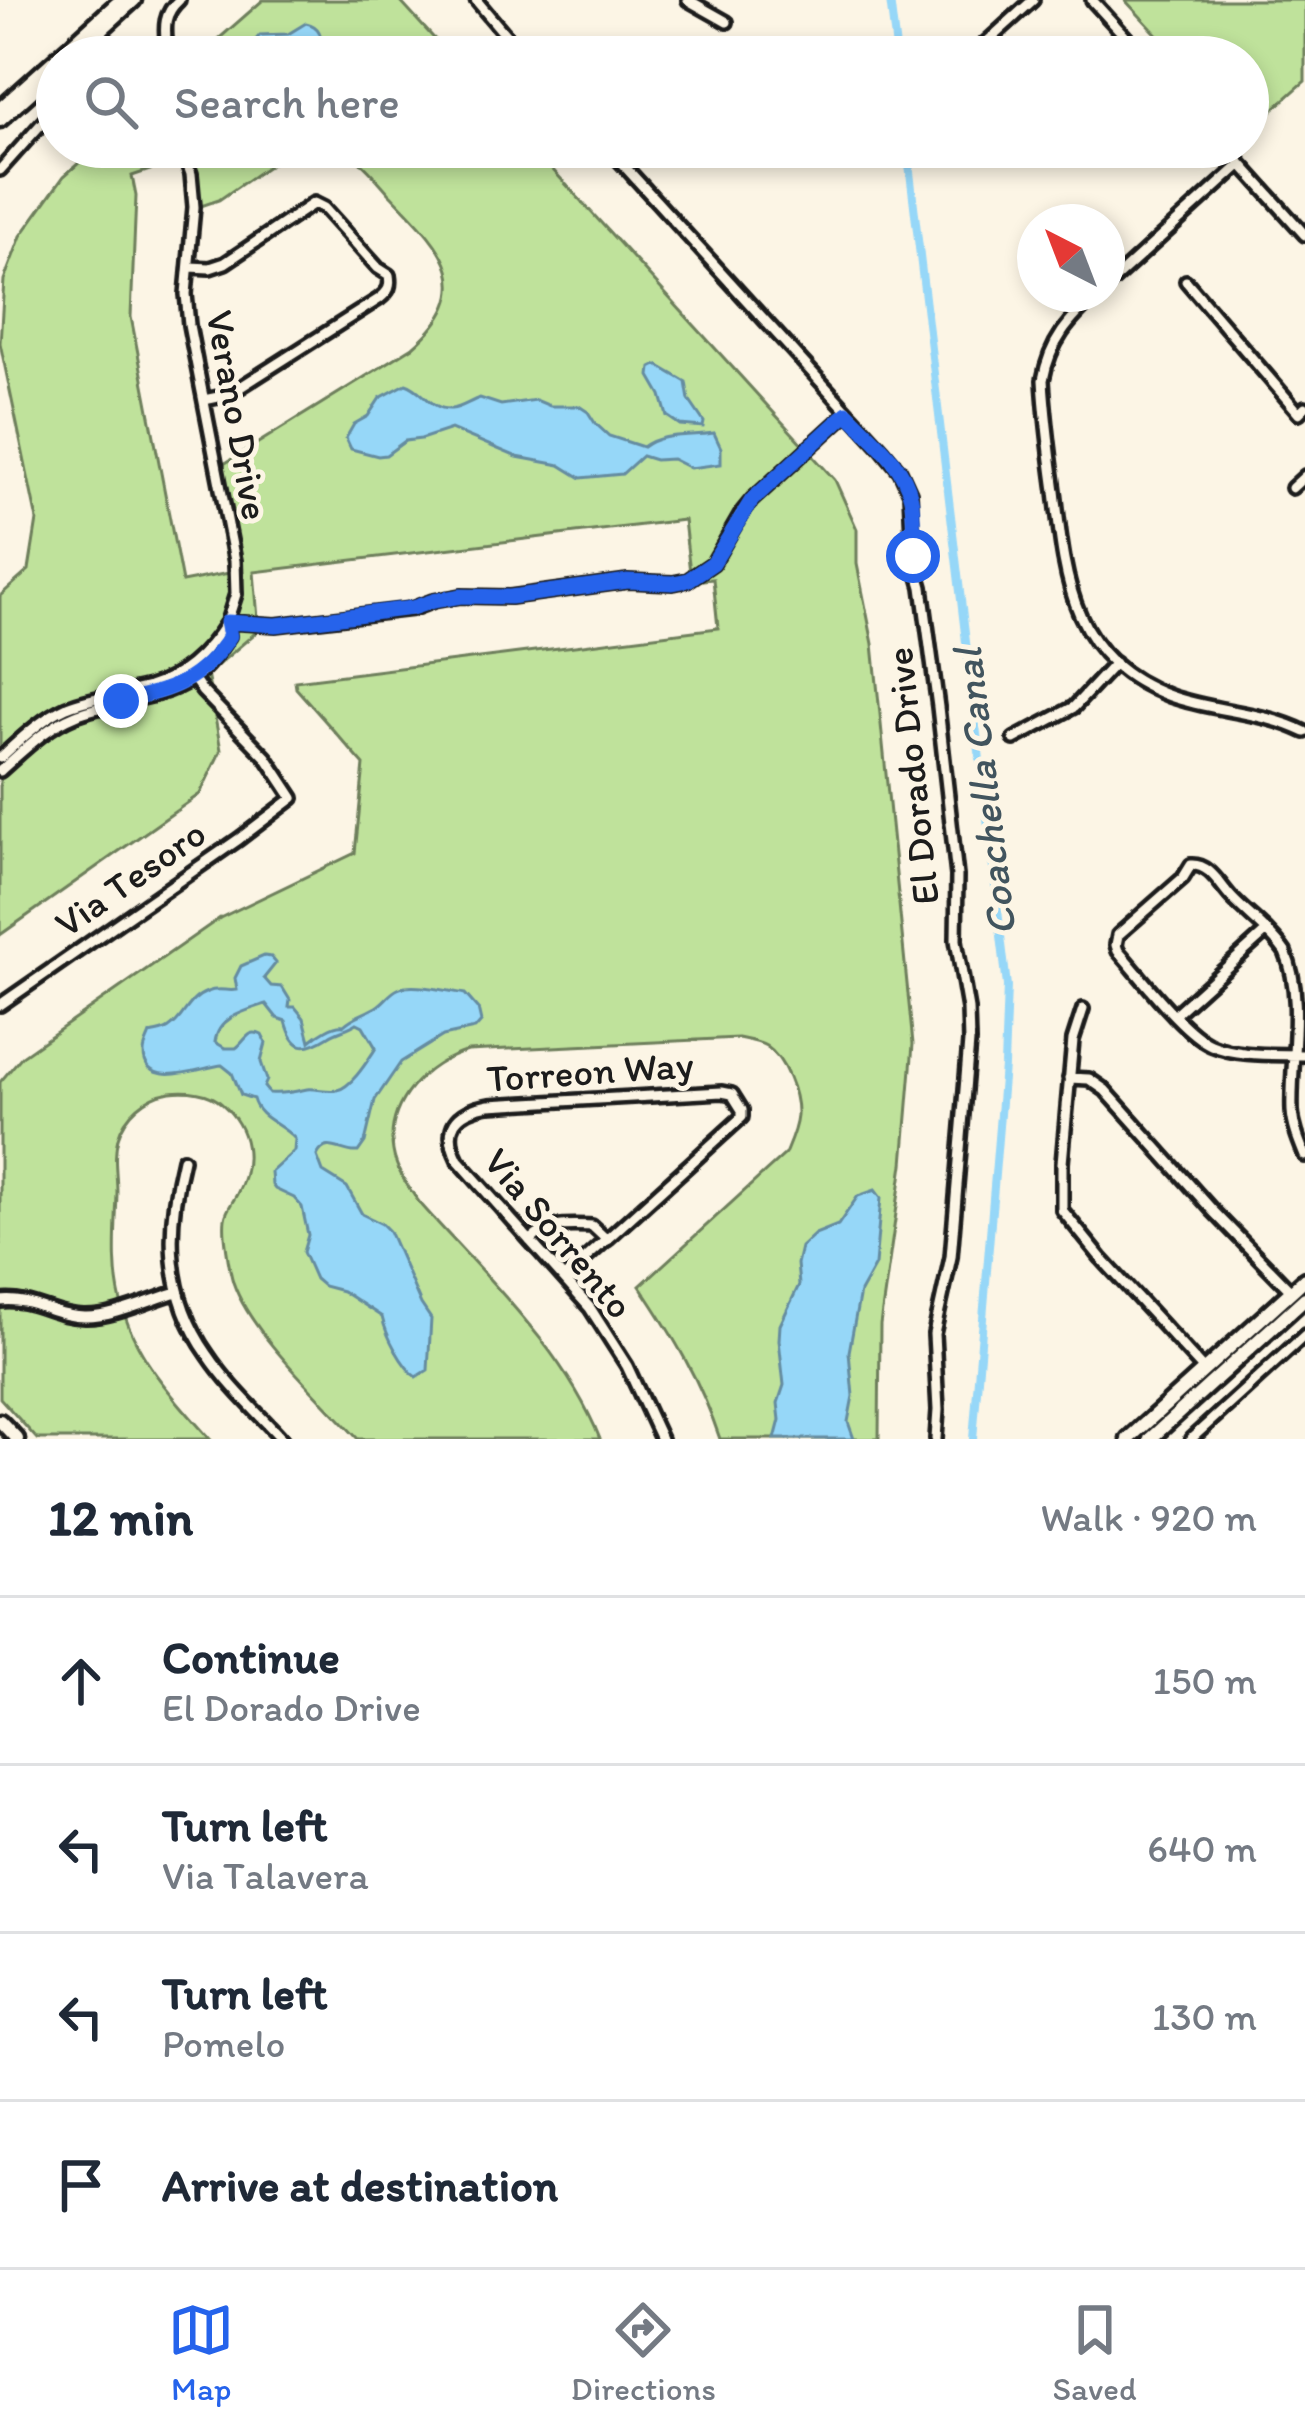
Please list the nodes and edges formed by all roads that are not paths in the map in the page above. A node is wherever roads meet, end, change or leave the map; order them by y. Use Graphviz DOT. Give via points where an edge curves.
graph roads {
  1 [pos="122,0"];
  2 [pos="134,0"];
  3 [pos="179,0"];
  4 [pos="476,0"];
  5 [pos="688,0"];
  6 [pos="1033,0"];
  7 [pos="1092,0"];
  8 [pos="727,22"];
  9 [pos="93,32"];
  10 [pos="87,36"];
  11 [pos="89,36"];
  12 [pos="96,36"];
  13 [pos="98,36"];
  14 [pos="164,36"];
  15 [pos="506,36"];
  16 [pos="993,36"];
  17 [pos="1125,36"];
  18 [pos="36,76"];
  19 [pos="36,88"];
  20 [pos="0,109"];
  21 [pos="0,121"];
  22 [pos="36,128"];
  23 [pos="189,168"];
  24 [pos="626,168"];
  25 [pos="1237,168"];
  26 [pos="1245,168"];
  27 [pos="0,170"];
  28 [pos="1305,235"];
  29 [pos="190,267"];
  30 [pos="1125,270"];
  31 [pos="1186,281"];
  32 [pos="1080,312"];
  33 [pos="204,400"];
  34 [pos="847,413"];
  35 [pos="1303,413"];
  36 [pos="1305,476"];
  37 [pos="1292,488"];
  38 [pos="227,622"];
  39 [pos="1114,663"];
  40 [pos="190,673"];
  41 [pos="1305,732"];
  42 [pos="1014,739"];
  43 [pos="0,758"];
  44 [pos="0,770"];
  45 [pos="1267,931"];
  46 [pos="0,1004"];
  47 [pos="1083,1009"];
  48 [pos="1175,1014"];
  49 [pos="1300,1055"];
  50 [pos="1069,1078"];
  51 [pos="452,1128"];
  52 [pos="1305,1156"];
  53 [pos="183,1159"];
  54 [pos="607,1240"];
  55 [pos="530,1241"];
  56 [pos="564,1278"];
  57 [pos="1305,1279"];
  58 [pos="1292,1291"];
  59 [pos="177,1292"];
  60 [pos="1305,1298"];
  61 [pos="0,1301"];
  62 [pos="1305,1335"];
  63 [pos="1260,1339"];
  64 [pos="1204,1370"];
  65 [pos="0,1421"];
  66 [pos="16,1439"];
  67 [pos="282,1439"];
  68 [pos="661,1439"];
  69 [pos="936,1439"];
  70 [pos="1128,1439"];
  71 [pos="1150,1439"];
  72 [pos="1191,1439"];
  1 -- 9 [label="main road"];
  2 -- 9 [label="main road"];
  3 -- 14 [label="street"];
  4 -- 15 [label="street"];
  5 -- 8 [label="street"];
  6 -- 16 [label="street"];
  7 -- 17 [label="street"];
  9 -- 10 [label="main road"];
  9 -- 11 [label="main road"];
  9 -- 12 [label="street"];
  9 -- 13 [label="street"];
  18 -- 20 [label="main road"];
  19 -- 21 [label="main road"];
  22 -- 27 [label="street"];
  23 -- 29 [label="street, Verano Drive"];
  24 -- 34 [label="street, El Dorado Drive"];
  25 -- 30 [label="street"];
  26 -- 28 [label="street"];
  29 -- 33 [label="street, Verano Drive" via="186,294"];
  29 -- 33 [label="street" via="225,263 314,203 389,275 380,299 228,395"];
  31 -- 35 [label="street"];
  32 -- 39 [label="street" via="1057,336 1043,380 1063,566 1088,631"];
  33 -- 38 [label="street, Verano Drive" via="235,561"];
  34 -- 38 [label="street" via="752,500 713,563 688,580 461,596 276,625"];
  34 -- 69 [label="street, El Dorado Drive" via="910,493 957,876 969,1042 951,1257 934,1334"];
  36 -- 37 [label="street"];
  38 -- 40 [label="street" via="230,636 220,651"];
  39 -- 41 [label="street" via="1169,695"];
  39 -- 42 [label="street" via="1074,707"];
  40 -- 43 [label="street" via="71,706"];
  40 -- 44 [label="street" via="154,694 72,717"];
  40 -- 46 [label="street, Via Tesoro" via="292,798"];
  45 -- 48 [label="street"];
  45 -- 48 [label="street" via="1203,865 1191,865 1116,940"];
  45 -- 49 [label="street" via="1295,980"];
  47 -- 50 [label="street"];
  48 -- 49 [label="street" via="1214,1046"];
  49 -- 52 [label="street" via="1292,1112"];
  50 -- 58 [label="street" via="1106,1090"];
  50 -- 64 [label="street" via="1062,1210"];
  51 -- 54 [label="street, Torreon Way" via="469,1109 489,1105 732,1094 742,1117"];
  51 -- 55 [label="street, Via Sorrento" via="458,1160"];
  53 -- 59 [label="street" via="171,1234"];
  54 -- 55 [label="street" via="592,1226 562,1225"];
  54 -- 56 [label="street"];
  55 -- 56 [label="street, Via Sorrento"];
  56 -- 68 [label="street, Via Sorrento" via="627,1366"];
  57 -- 58 [label="main road"];
  58 -- 63 [label="main road"];
  58 -- 64 [label="main road"];
  59 -- 61 [label="street" via="83,1317"];
  59 -- 67 [label="street" via="208,1356"];
  60 -- 63 [label="main road"];
  62 -- 72 [label="street"];
  63 -- 71 [label="main road"];
  64 -- 70 [label="main road"];
  65 -- 66 [label="main road"];
}
